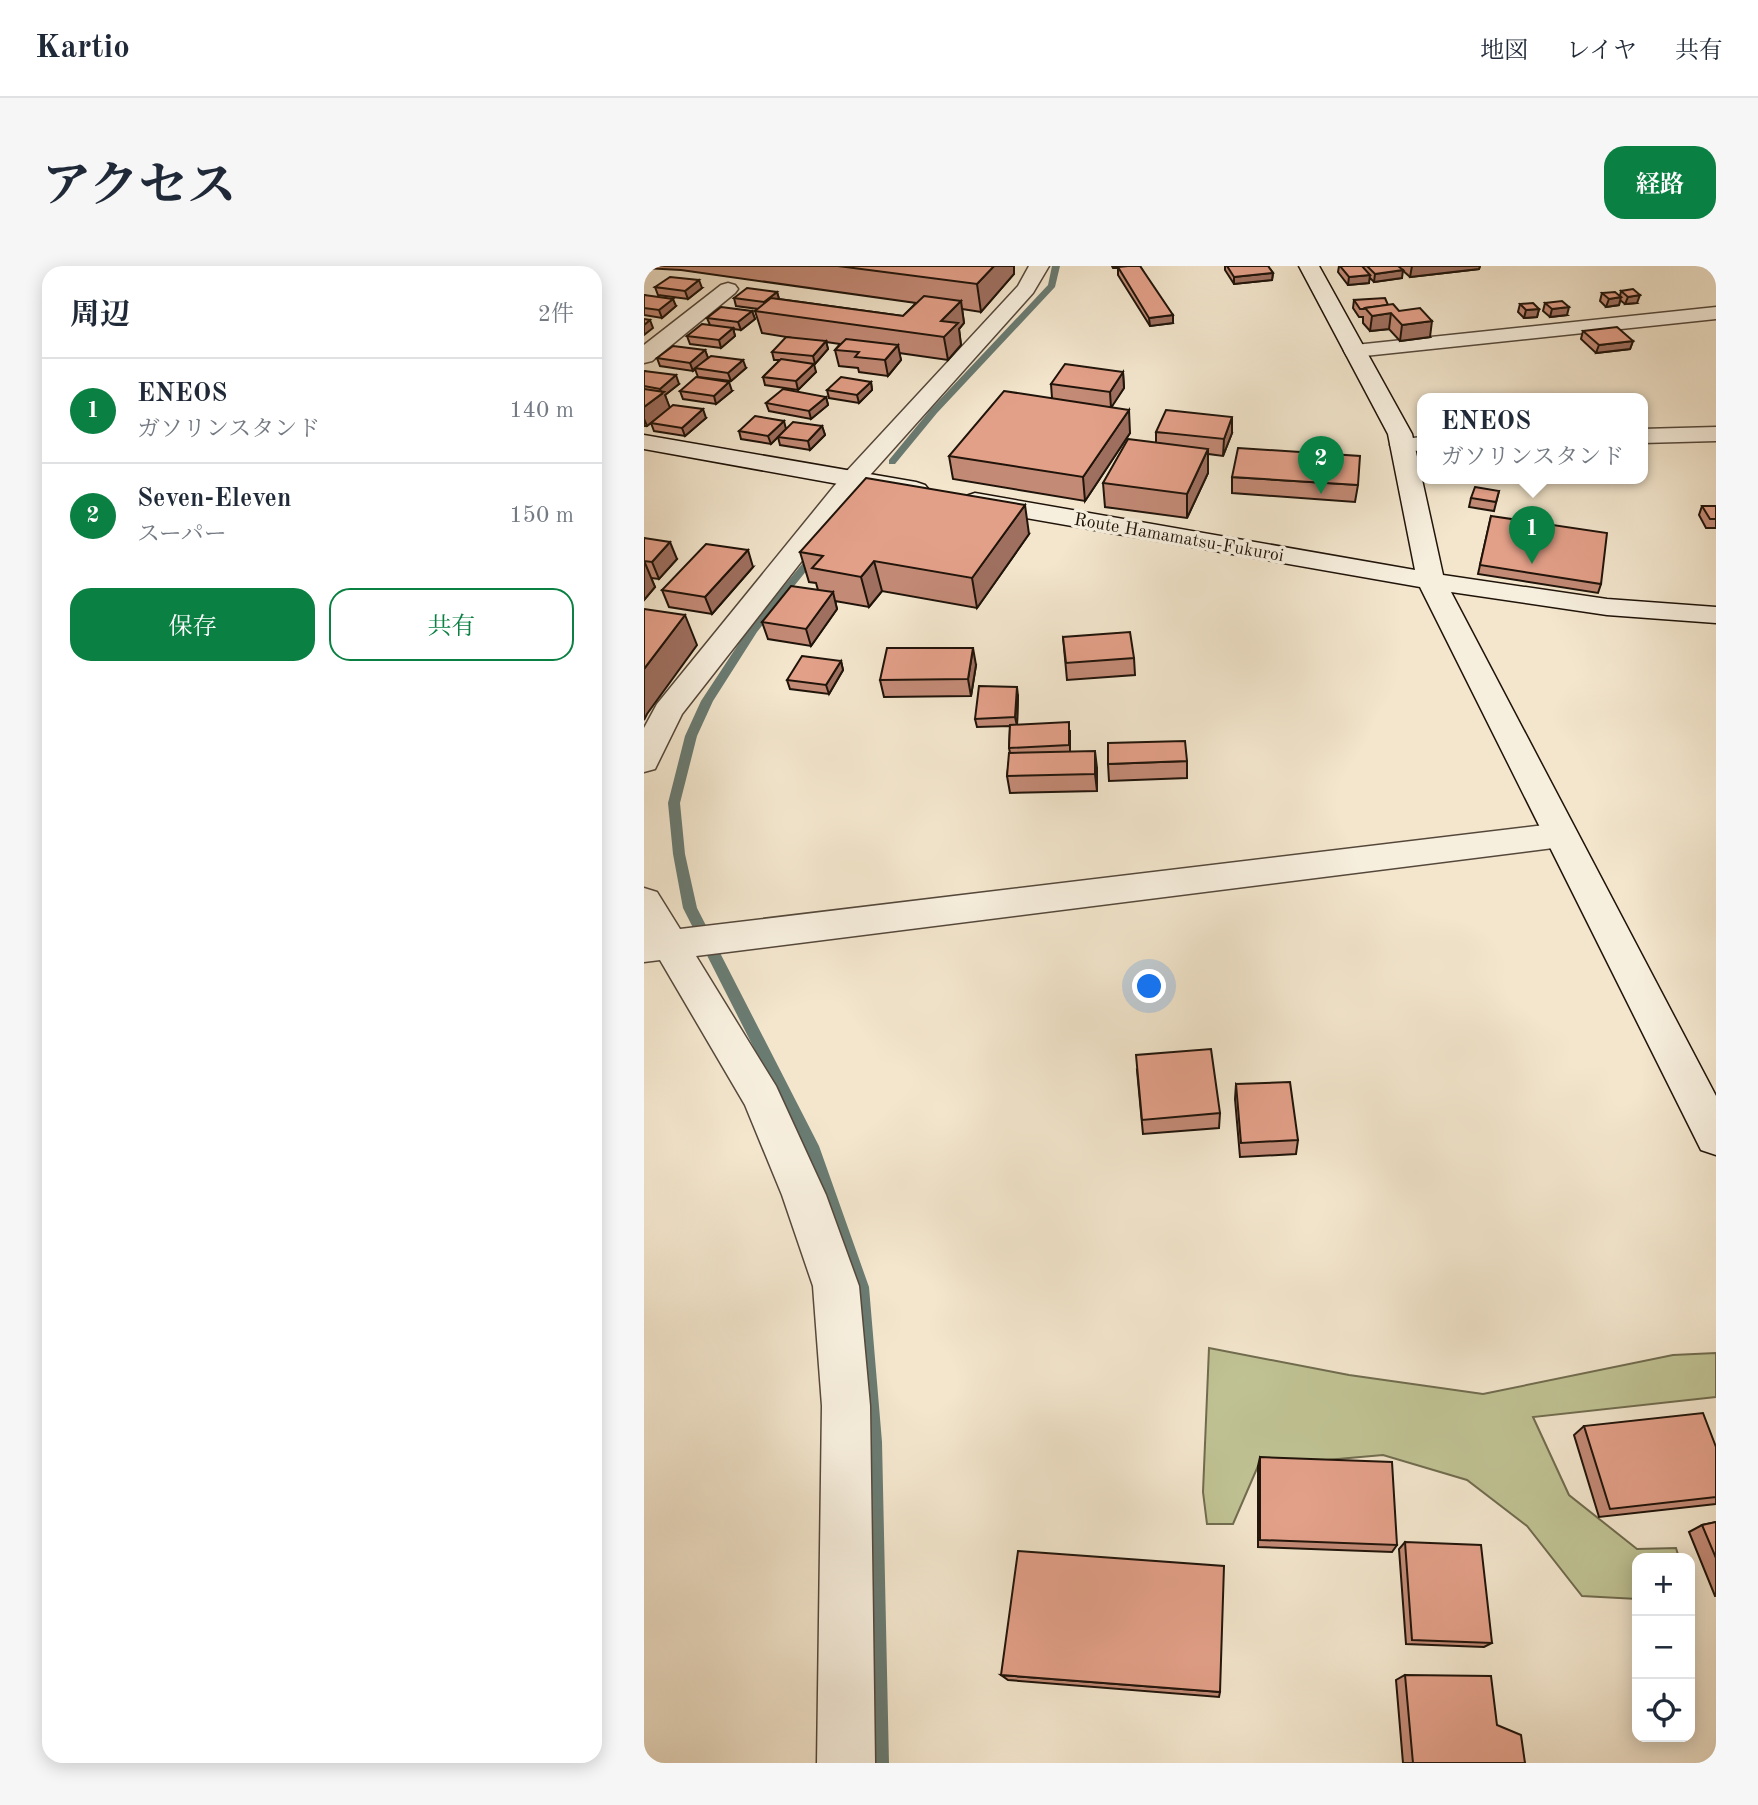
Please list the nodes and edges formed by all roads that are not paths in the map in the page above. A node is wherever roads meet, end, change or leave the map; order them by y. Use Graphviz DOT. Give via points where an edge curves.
graph roads {
  1 [pos="1039,266"];
  2 [pos="1309,266"];
  3 [pos="728,289"];
  4 [pos="1716,313"];
  5 [pos="1355,351"];
  6 [pos="644,356"];
  7 [pos="1716,434"];
  8 [pos="1648,436"];
  9 [pos="644,442"];
  10 [pos="1412,444"];
  11 [pos="853,480"];
  12 [pos="1417,480"];
  13 [pos="1418,484"];
  14 [pos="1431,581"];
  15 [pos="1716,615"];
  16 [pos="644,761"];
  17 [pos="1562,835"];
  18 [pos="644,901"];
  19 [pos="657,947"];
  20 [pos="1716,1137"];
  21 [pos="846,1763"];
  1 -- 11 [label="street" via="1026,289"];
  2 -- 5 [label="street"];
  3 -- 6 [label="street"];
  4 -- 5 [label="street"];
  5 -- 10 [label="street" via="1400,434"];
  7 -- 8 [label="street"];
  9 -- 11 [label="street, Route Hamamatsu-Fukuroi"];
  10 -- 12 [label="street"];
  11 -- 14 [label="street, Route Hamamatsu-Fukuroi"];
  11 -- 16 [label="street" via="668,711"];
  13 -- 14 [label="street"];
  14 -- 15 [label="street, Route Hamamatsu-Fukuroi" via="1607,607"];
  14 -- 17 [label="street"];
  17 -- 19 [label="street"];
  17 -- 20 [label="street"];
  18 -- 19 [label="street"];
  19 -- 21 [label="street" via="762,1098 804,1195 836,1286 846,1406"];
}
